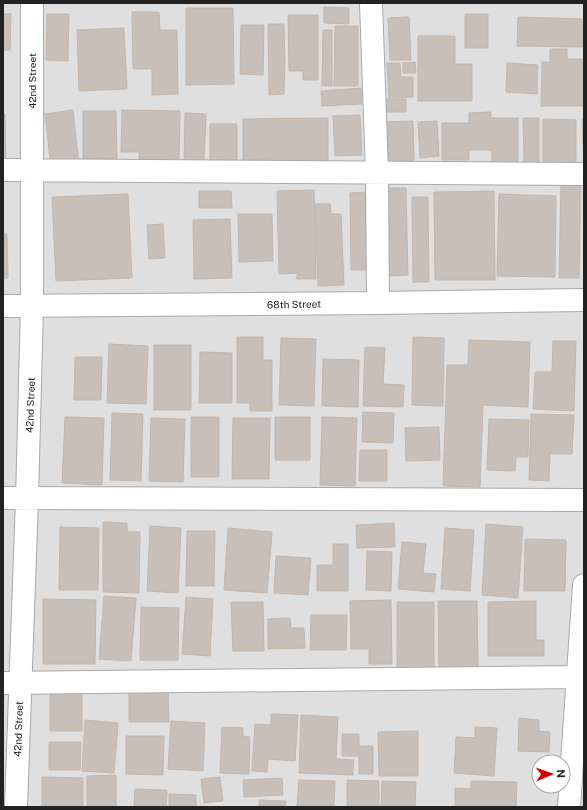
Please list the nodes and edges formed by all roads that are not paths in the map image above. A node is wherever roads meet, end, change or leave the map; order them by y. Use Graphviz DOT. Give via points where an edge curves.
graph roads {
  1 [pos="32,3"];
  2 [pos="371,3"];
  3 [pos="3,170"];
  4 [pos="33,171"];
  5 [pos="377,172"];
  6 [pos="584,174"];
  7 [pos="584,300"];
  8 [pos="378,303"];
  9 [pos="3,306"];
  10 [pos="32,306"];
  11 [pos="3,498"];
  12 [pos="27,499"];
  13 [pos="584,500"];
  14 [pos="584,585"];
  15 [pos="578,677"];
  16 [pos="11,683"];
  17 [pos="16,807"];
  18 [pos="569,807"];
  1 -- 4 [label="street, 42nd Street"];
  2 -- 5 [label="street"];
  3 -- 4 [label="street"];
  4 -- 5 [label="street"];
  4 -- 10 [label="street, 42nd Street"];
  5 -- 6 [label="street"];
  5 -- 8 [label="street"];
  7 -- 8 [label="street, 68th Street"];
  8 -- 10 [label="street, 68th Street"];
  9 -- 10 [label="street, 68th Street"];
  10 -- 12 [label="street, 42nd Street"];
  11 -- 12 [label="street"];
  12 -- 13 [label="street"];
  12 -- 16 [label="street, 42nd Street"];
  14 -- 15 [label="street"];
  15 -- 16 [label="street"];
  15 -- 18 [label="street"];
  16 -- 17 [label="street, 42nd Street"];
}
